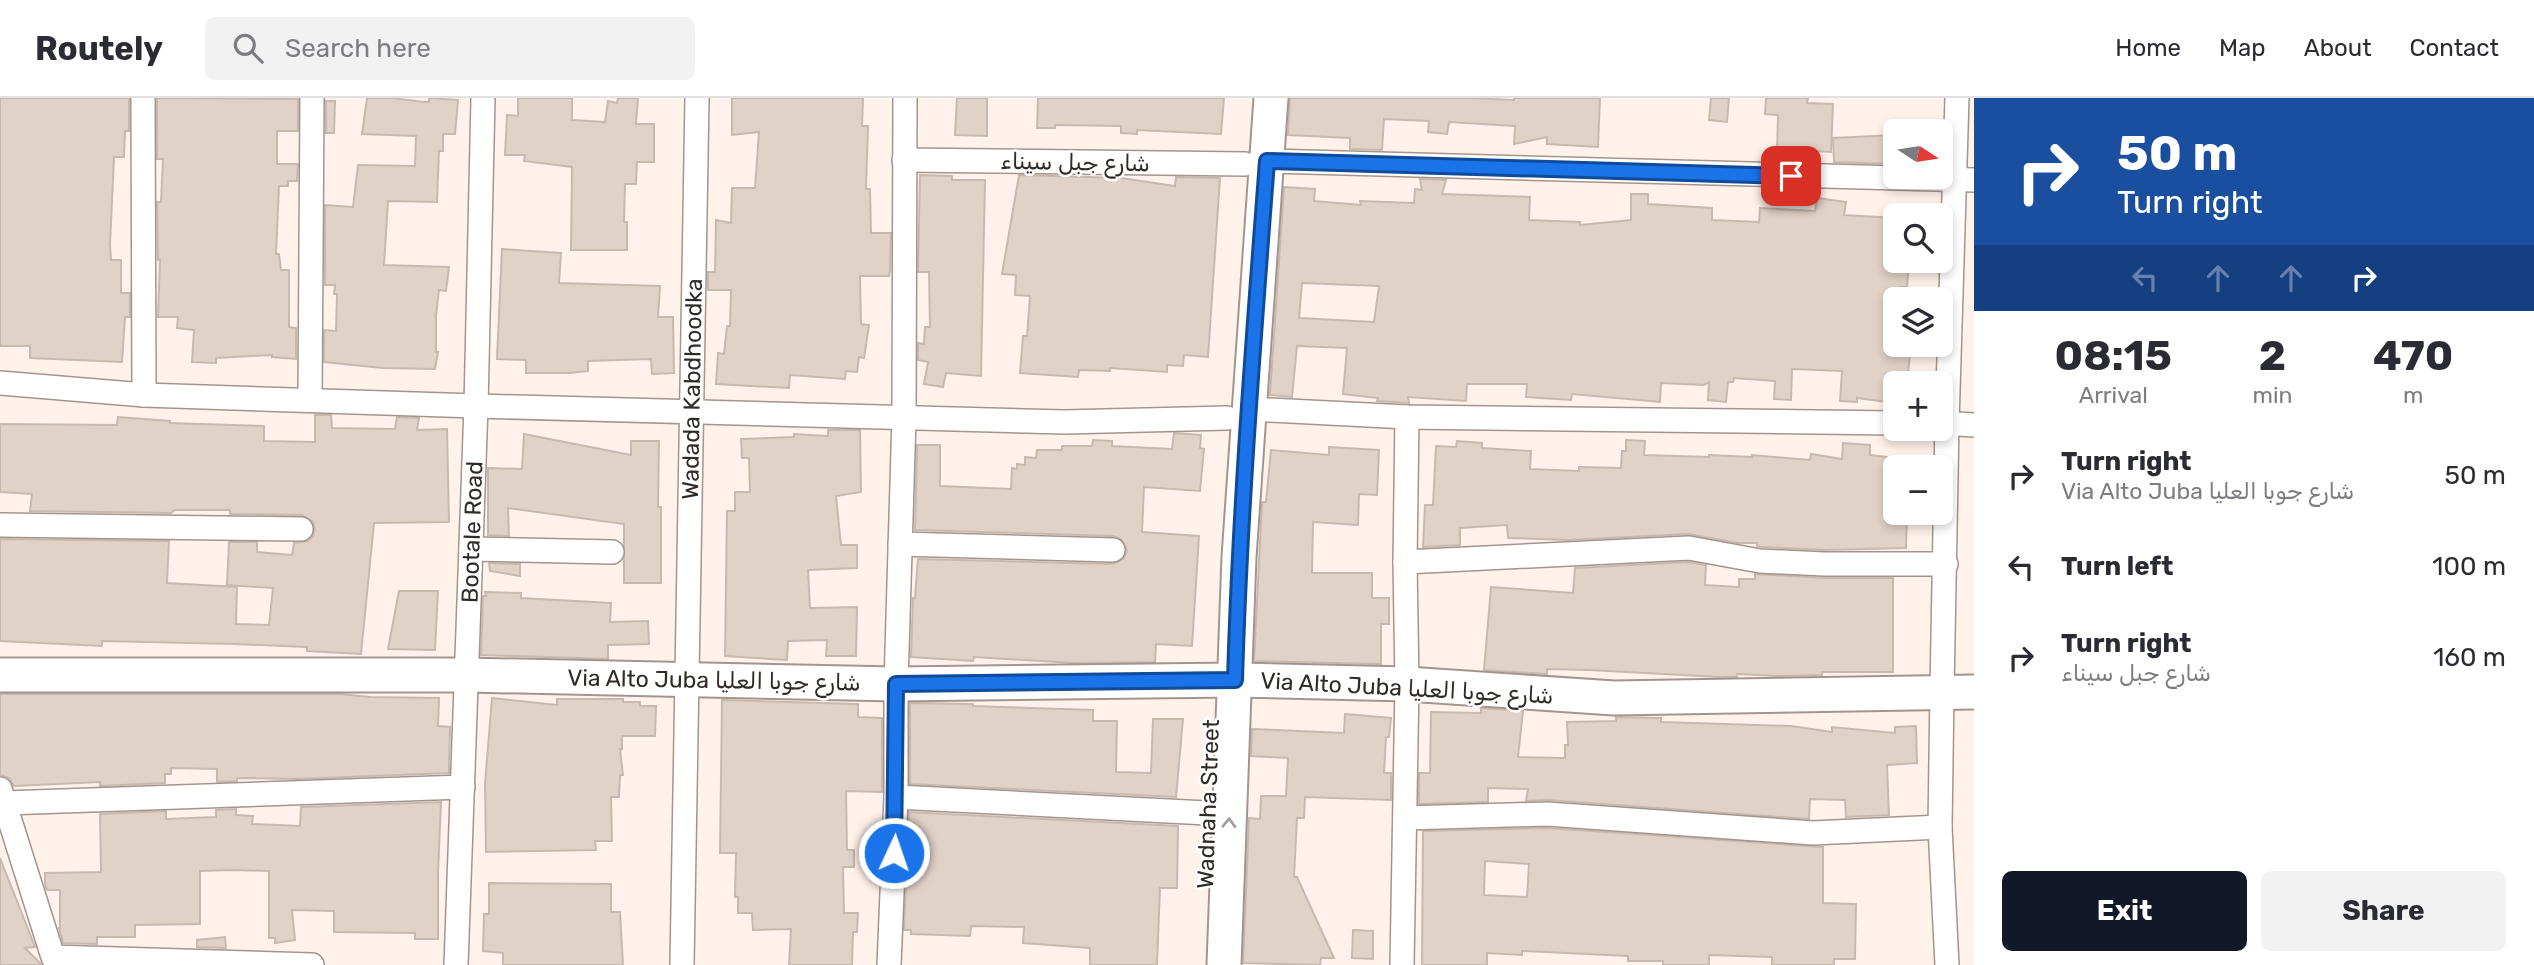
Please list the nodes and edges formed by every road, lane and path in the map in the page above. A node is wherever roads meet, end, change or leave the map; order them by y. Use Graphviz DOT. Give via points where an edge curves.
graph roads {
  1 [pos="143,98"];
  2 [pos="313,98"];
  3 [pos="483,98"];
  4 [pos="697,98"];
  5 [pos="905,98"];
  6 [pos="1248,98"];
  7 [pos="1271,98"];
  8 [pos="1957,98"];
  9 [pos="904,160"];
  10 [pos="1256,162"];
  11 [pos="1965,180"];
  12 [pos="1948,371"];
  13 [pos="0,383"];
  14 [pos="144,395"];
  15 [pos="310,400"];
  16 [pos="477,406"];
  17 [pos="691,412"];
  18 [pos="1238,414"];
  19 [pos="904,417"];
  20 [pos="1407,417"];
  21 [pos="1883,423"];
  22 [pos="1953,424"];
  23 [pos="1974,425"];
  24 [pos="1944,441"];
  25 [pos="0,524"];
  26 [pos="302,529"];
  27 [pos="900,544"];
  28 [pos="471,549"];
  29 [pos="1113,550"];
  30 [pos="612,552"];
  31 [pos="1405,562"];
  32 [pos="1945,564"];
  33 [pos="0,674"];
  34 [pos="467,675"];
  35 [pos="688,680"];
  36 [pos="1223,681"];
  37 [pos="896,684"];
  38 [pos="1407,684"];
  39 [pos="1958,691"];
  40 [pos="463,787"];
  41 [pos="3,796"];
  42 [pos="896,797"];
  43 [pos="1207,813"];
  44 [pos="1405,818"];
  45 [pos="1940,827"];
  46 [pos="101,962"];
  47 [pos="312,965"];
  48 [pos="456,965"];
  49 [pos="682,965"];
  50 [pos="889,965"];
  51 [pos="895,965"];
  52 [pos="1203,965"];
  53 [pos="1224,965"];
  54 [pos="1402,965"];
  55 [pos="1947,965"];
  1 -- 14 [label="street"];
  2 -- 15 [label="street"];
  3 -- 16 [label="street, Bootale Road"];
  4 -- 17 [label="street, Wadada Kabdhoodka"];
  5 -- 9 [label="street"];
  6 -- 10 [label="street, Wadnaha Street"];
  7 -- 10 [label="street"];
  8 -- 11 [label="street"];
  9 -- 10 [label="street, شارع جبل سيناء"];
  9 -- 19 [label="street"];
  10 -- 11 [label="street, شارع جبل سيناء"];
  10 -- 18 [label="street, Wadnaha Street"];
  11 -- 12 [label="street"];
  13 -- 14 [label="street"];
  14 -- 15 [label="street"];
  15 -- 16 [label="street"];
  16 -- 17 [label="street"];
  16 -- 28 [label="street, Bootale Road"];
  17 -- 19 [label="street"];
  17 -- 35 [label="street, Wadada Kabdhoodka"];
  18 -- 19 [label="street" via="1064,422"];
  18 -- 20 [label="street"];
  18 -- 36 [label="street, Wadnaha Street"];
  19 -- 27 [label="street"];
  20 -- 21 [label="street"];
  20 -- 31 [label="street"];
  22 -- 23 [label="street"];
  24 -- 32 [label="street"];
  25 -- 26 [label="street"];
  27 -- 29 [label="street"];
  27 -- 37 [label="street"];
  28 -- 30 [label="street"];
  28 -- 34 [label="street, Bootale Road"];
  31 -- 32 [label="street" via="1689,548 1760,561"];
  31 -- 38 [label="street"];
  32 -- 39 [label="street"];
  33 -- 34 [label="street, Via Alto Juba شارع جوبا العليا"];
  34 -- 35 [label="street, Via Alto Juba شارع جوبا العليا"];
  34 -- 40 [label="street, Bootale Road"];
  35 -- 37 [label="street, Via Alto Juba شارع جوبا العليا"];
  35 -- 49 [label="street, Wadada Kabdhoodka"];
  36 -- 37 [label="street, Via Alto Juba شارع جوبا العليا"];
  36 -- 38 [label="street, Via Alto Juba شارع جوبا العليا"];
  36 -- 43 [label="street, Wadnaha Street"];
  53 -- 36 [label="street, one-way"];
  37 -- 42 [label="street"];
  38 -- 39 [label="street, Via Alto Juba شارع جوبا العليا" via="1614,698"];
  38 -- 44 [label="street"];
  39 -- 45 [label="street"];
  40 -- 41 [label="street"];
  40 -- 48 [label="street, Bootale Road"];
  41 -- 46 [label="street" via="53,957"];
  42 -- 43 [label="street"];
  42 -- 50 [label="street"];
  43 -- 52 [label="street, Wadnaha Street"];
  44 -- 45 [label="street" via="1547,814 1813,832"];
  44 -- 54 [label="street"];
  45 -- 55 [label="street"];
  46 -- 47 [label="street"];
  50 -- 51 [label="street"];
}
